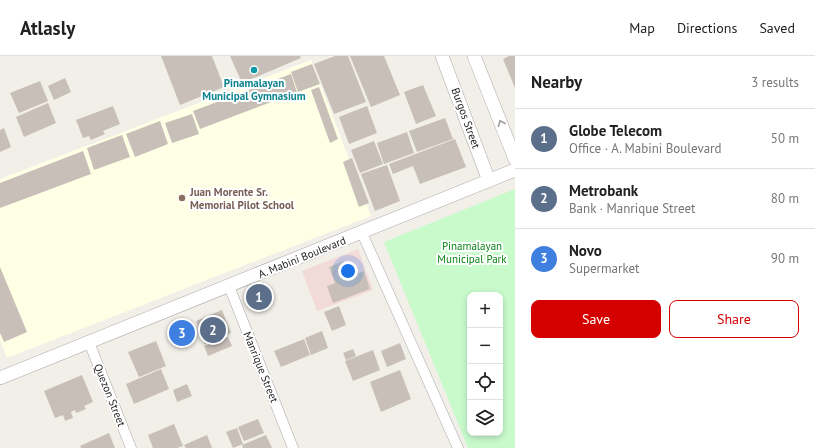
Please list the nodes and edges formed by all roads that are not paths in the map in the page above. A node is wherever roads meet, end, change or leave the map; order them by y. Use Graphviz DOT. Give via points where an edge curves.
graph roads {
  1 [pos="442,56"];
  2 [pos="474,56"];
  3 [pos="515,159"];
  4 [pos="515,170"];
  5 [pos="489,181"];
  6 [pos="362,233"];
  7 [pos="229,286"];
  8 [pos="89,342"];
  9 [pos="0,378"];
  10 [pos="131,448"];
  11 [pos="293,448"];
  12 [pos="458,448"];
  1 -- 5 [label="street, Burgos Street"];
  3 -- 2 [label="street, one-way"];
  4 -- 5 [label="street, A. Mabini Boulevard"];
  5 -- 6 [label="street, A. Mabini Boulevard"];
  6 -- 7 [label="street, A. Mabini Boulevard"];
  6 -- 12 [label="street"];
  7 -- 8 [label="street, A. Mabini Boulevard"];
  7 -- 11 [label="street, Manrique Street"];
  8 -- 9 [label="street, A. Mabini Boulevard"];
  8 -- 10 [label="street, Quezon Street"];
}
